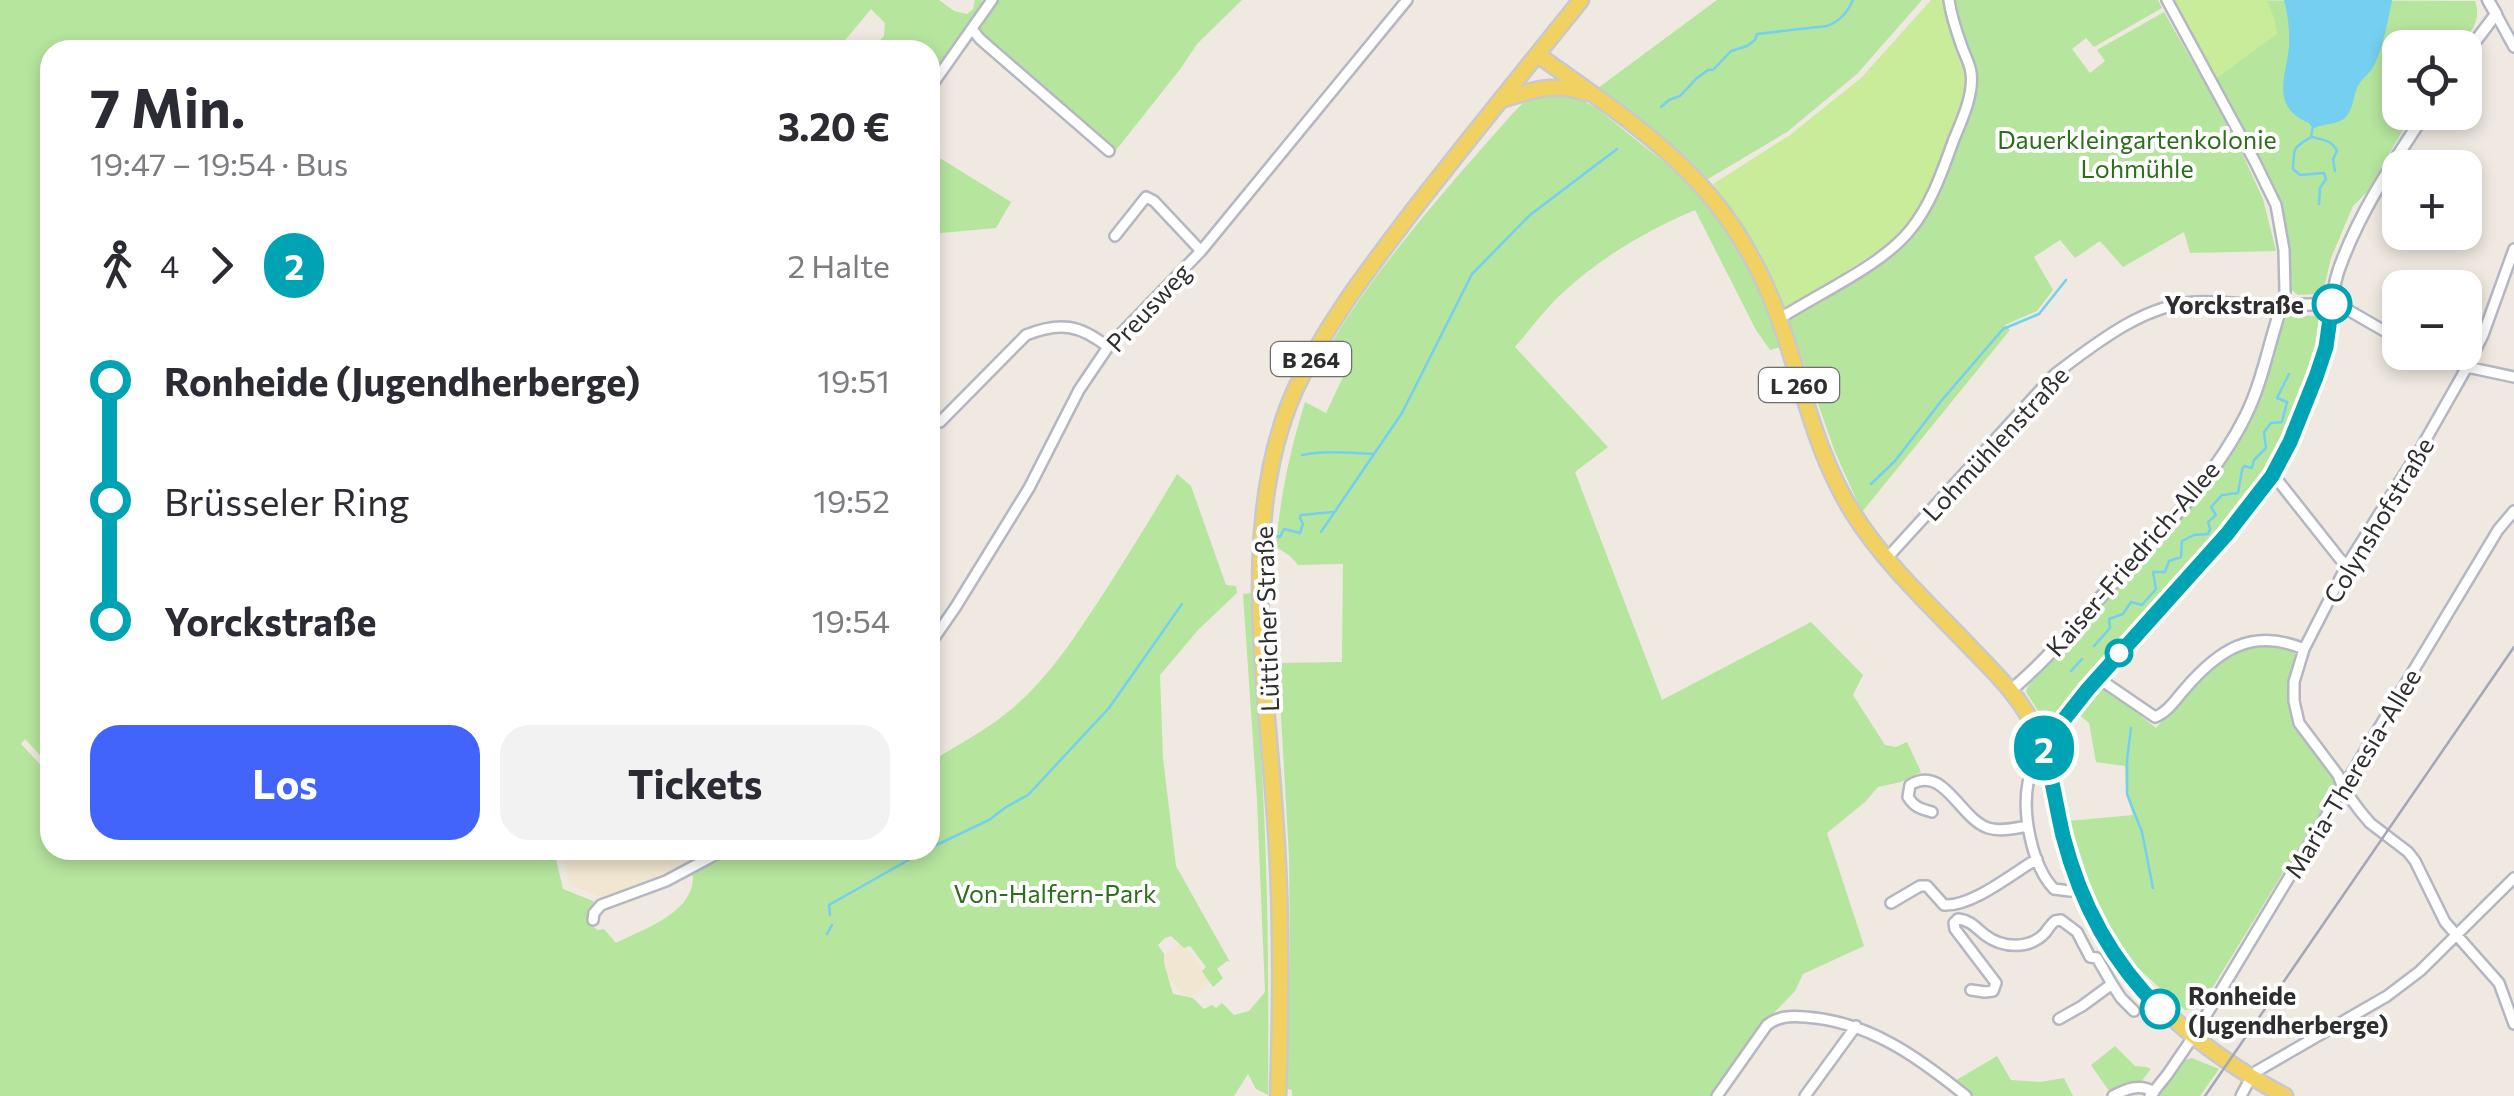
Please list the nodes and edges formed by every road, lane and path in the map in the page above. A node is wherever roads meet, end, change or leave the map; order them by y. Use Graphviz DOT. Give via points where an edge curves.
graph roads {
  1 [pos="992,0"];
  2 [pos="1407,0"];
  3 [pos="1581,0"];
  4 [pos="1949,0"];
  5 [pos="2167,0"];
  6 [pos="2488,0"];
  7 [pos="2496,14"];
  8 [pos="972,30"];
  9 [pos="2482,32"];
  10 [pos="2514,48"];
  11 [pos="1538,55"];
  12 [pos="940,74"];
  13 [pos="1600,98"];
  14 [pos="1500,101"];
  15 [pos="2414,130"];
  16 [pos="1109,151"];
  17 [pos="1115,236"];
  18 [pos="2514,249"];
  19 [pos="1201,250"];
  20 [pos="2332,304"];
  21 [pos="2282,305"];
  22 [pos="1779,319"];
  23 [pos="2382,330"];
  24 [pos="2482,337"];
  25 [pos="1108,347"];
  26 [pos="2466,370"];
  27 [pos="2477,370"];
  28 [pos="2514,377"];
  29 [pos="940,422"];
  30 [pos="2272,476"];
  31 [pos="2514,510"];
  32 [pos="1887,558"];
  33 [pos="2347,565"];
  34 [pos="940,630"];
  35 [pos="2304,649"];
  36 [pos="2098,678"];
  37 [pos="2011,690"];
  38 [pos="2043,746"];
  39 [pos="2343,788"];
  40 [pos="1932,812"];
  41 [pos="2028,826"];
  42 [pos="2037,859"];
  43 [pos="705,860"];
  44 [pos="2514,878"];
  45 [pos="2080,888"];
  46 [pos="1891,903"];
  47 [pos="592,920"];
  48 [pos="2457,936"];
  49 [pos="2110,949"];
  50 [pos="2097,958"];
  51 [pos="2112,984"];
  52 [pos="1971,990"];
  53 [pos="2134,1010"];
  54 [pos="2059,1020"];
  55 [pos="2514,1024"];
  56 [pos="1856,1026"];
  57 [pos="2193,1037"];
  58 [pos="2251,1077"];
  59 [pos="1959,1094"];
  60 [pos="2152,1094"];
  61 [pos="1278,1096"];
  62 [pos="1717,1096"];
  63 [pos="1805,1096"];
  64 [pos="2113,1096"];
  65 [pos="2241,1096"];
  66 [pos="2285,1096"];
  1 -- 8 [label="street"];
  2 -- 19 [label="street, Preusweg"];
  3 -- 11 [label="main road, Lütticher Straße / B 264"];
  4 -- 22 [label="street" via="1971,86 1938,182 1900,242"];
  5 -- 21 [label="street" via="2276,205 2284,250"];
  6 -- 7 [label="street"];
  7 -- 9 [label="street"];
  7 -- 10 [label="street"];
  8 -- 12 [label="street"];
  8 -- 16 [label="street"];
  11 -- 13 [label="main road, L 260"];
  11 -- 14 [label="main road, Lütticher Straße / B 264"];
  13 -- 14 [label="main road" via="1543,87"];
  13 -- 22 [label="main road, L 260" via="1714,197 1754,258"];
  14 -- 61 [label="main road, Lütticher Straße / B 264" via="1340,309 1295,390 1274,452 1260,581 1278,854"];
  15 -- 20 [label="street, Kaiser-Friedrich-Allee" via="2357,225"];
  17 -- 19 [label="street" via="1146,197"];
  18 -- 24 [label="street, Colynshofstraße"];
  19 -- 25 [label="street, Preusweg"];
  20 -- 21 [label="street"];
  20 -- 23 [label="street"];
  20 -- 30 [label="street, Kaiser-Friedrich-Allee" via="2316,377"];
  21 -- 32 [label="street, Lohmühlenstraße" via="2169,305 2086,351 2055,374"];
  21 -- 37 [label="street, Kaiser-Friedrich-Allee" via="2247,414 2213,470"];
  22 -- 32 [label="main road, L 260" via="1833,478"];
  25 -- 29 [label="street" via="1074,327 1026,334"];
  25 -- 34 [label="street, Preusweg"];
  26 -- 33 [label="street, Colynshofstraße"];
  27 -- 28 [label="street"];
  30 -- 33 [label="street"];
  30 -- 36 [label="street, Kaiser-Friedrich-Allee"];
  31 -- 39 [label="street, Maria-Theresia-Allee"];
  32 -- 37 [label="main road, L 260"];
  33 -- 35 [label="street, Colynshofstraße"];
  35 -- 36 [label="street" via="2272,640 2245,642 2202,670 2155,717"];
  35 -- 39 [label="street, Colynshofstraße" via="2294,682 2295,712"];
  36 -- 38 [label="street, Kaiser-Friedrich-Allee"];
  37 -- 38 [label="main road, L 260"];
  38 -- 41 [label="street" via="2027,788"];
  38 -- 45 [label="main road, L 260"];
  39 -- 48 [label="street, Colynshofstraße" via="2370,823 2415,861"];
  39 -- 57 [label="street, Maria-Theresia-Allee"];
  40 -- 41 [label="street" via="1912,803 1910,784 1936,781 1986,828"];
  41 -- 42 [label="street"];
  42 -- 45 [label="street" via="2054,889"];
  42 -- 46 [label="street" via="1957,904 1944,905 1926,886"];
  43 -- 47 [label="street" via="600,905"];
  44 -- 48 [label="street"];
  45 -- 49 [label="main road, L 260"];
  48 -- 55 [label="street, Colynshofstraße" via="2498,983"];
  48 -- 58 [label="street" via="2387,996"];
  49 -- 50 [label="street"];
  49 -- 57 [label="main road, L 260"];
  50 -- 51 [label="street"];
  50 -- 52 [label="street" via="2061,920 2033,942 2009,946 1958,919 1955,929 1996,983 1990,992"];
  51 -- 53 [label="street"];
  51 -- 54 [label="street"];
  56 -- 59 [label="street" via="1896,1044"];
  56 -- 62 [label="street" via="1805,1017 1773,1020"];
  56 -- 63 [label="street"];
  57 -- 58 [label="main road, L 260"];
  57 -- 60 [label="street, Maria-Theresia-Allee"];
  58 -- 65 [label="street"];
  58 -- 66 [label="main road, L 260"];
  60 -- 64 [label="street" via="2137,1087"];
}
